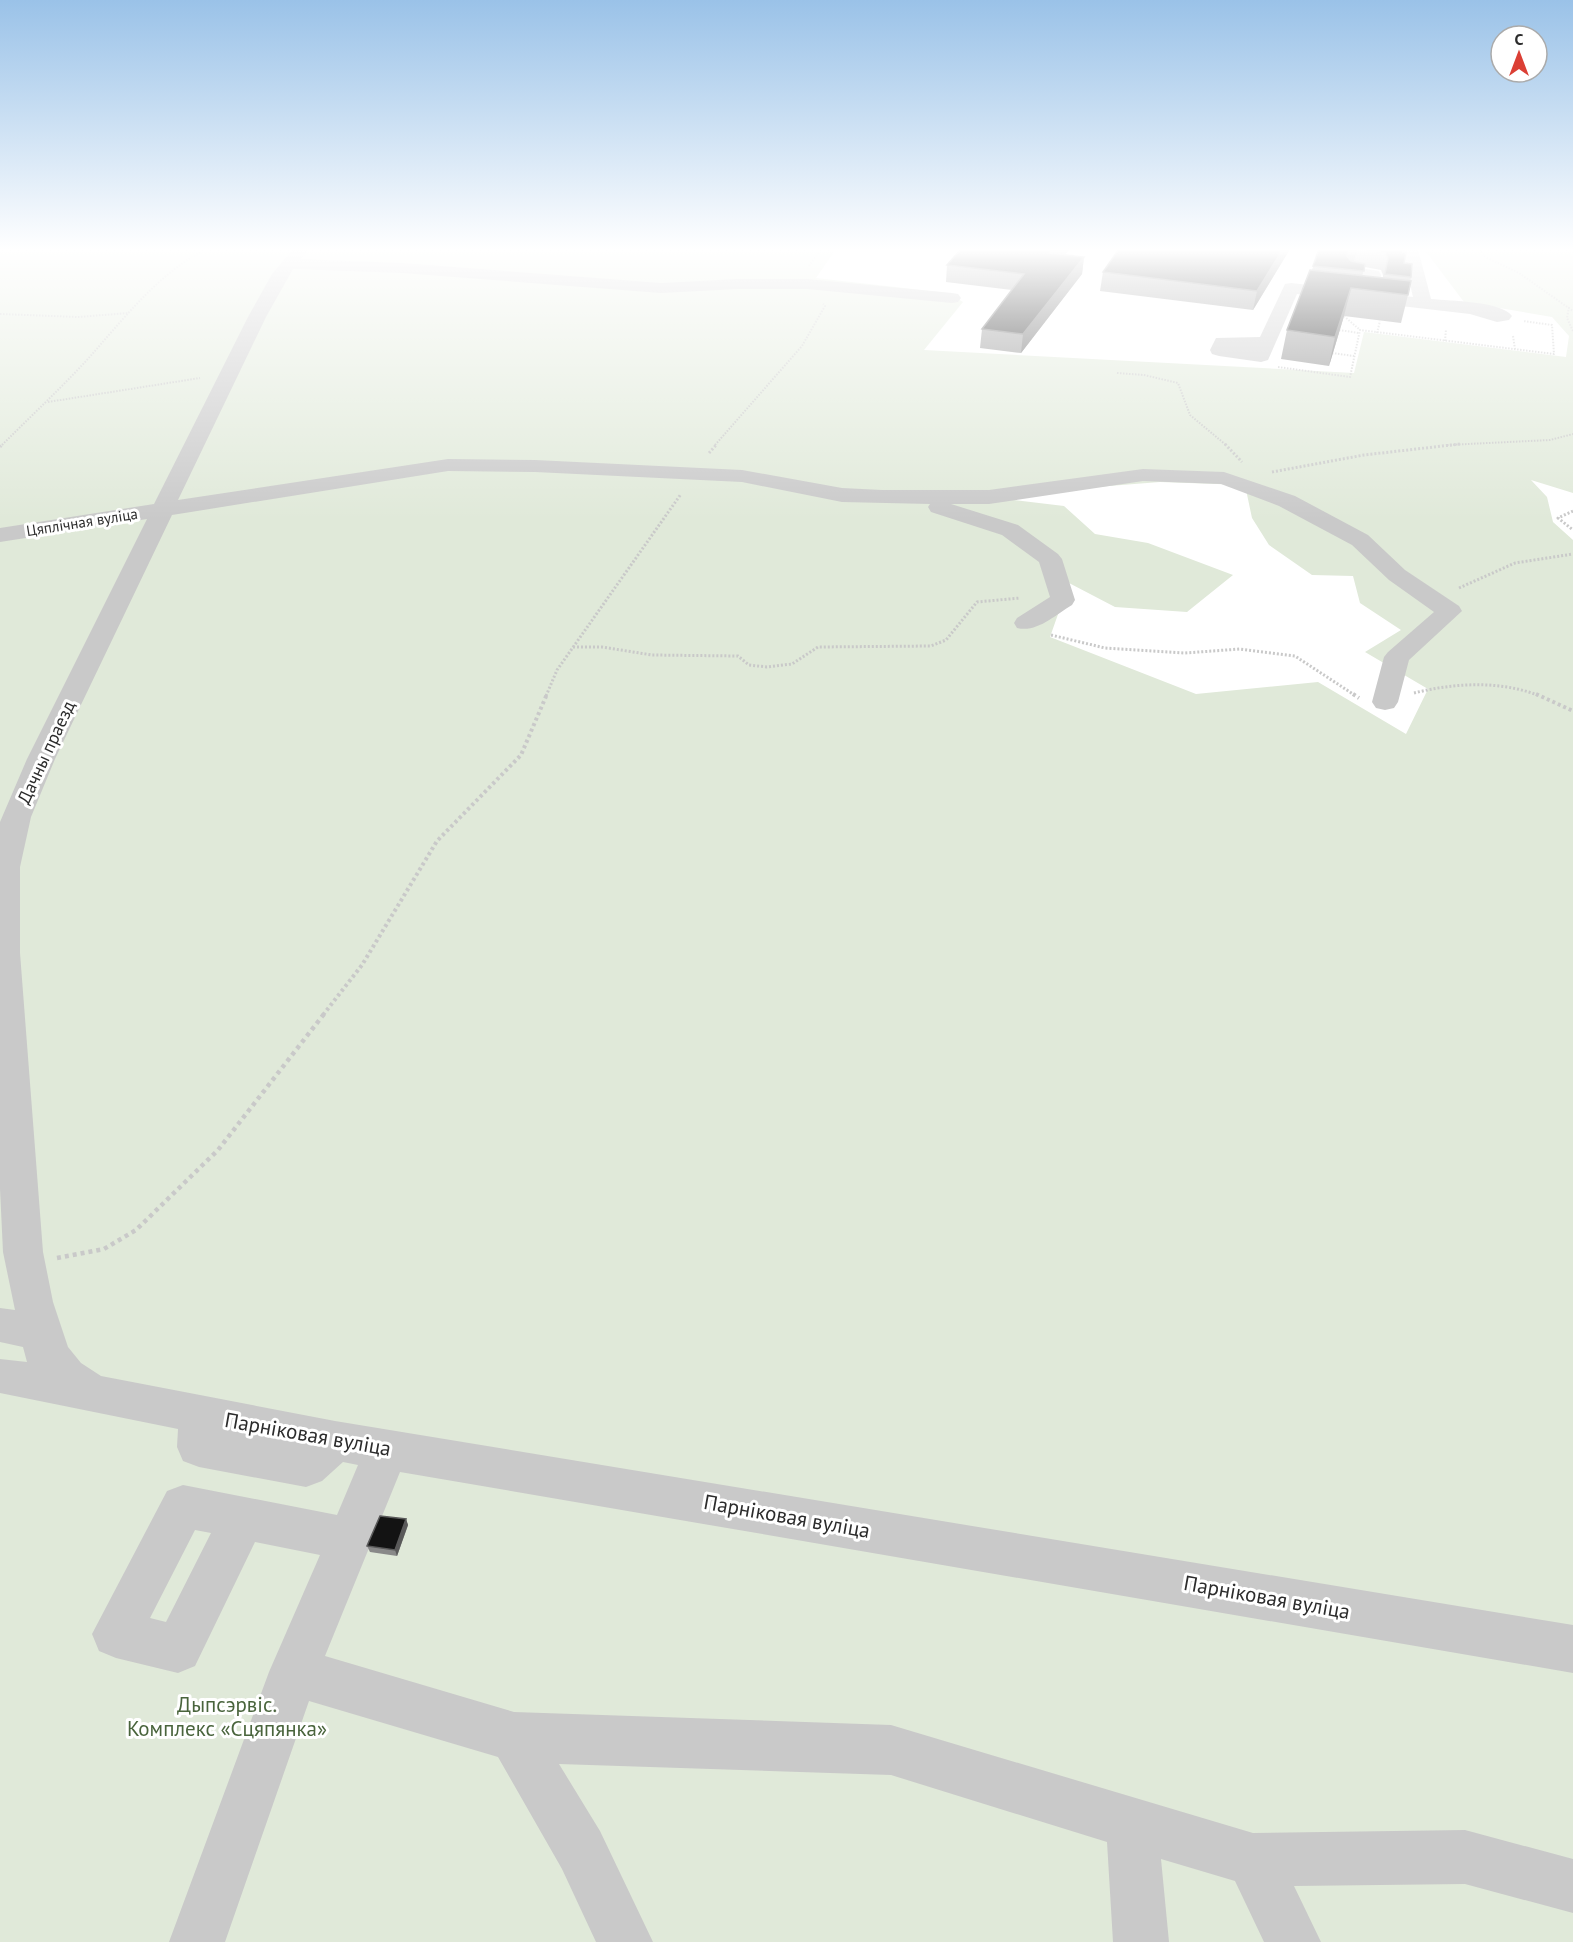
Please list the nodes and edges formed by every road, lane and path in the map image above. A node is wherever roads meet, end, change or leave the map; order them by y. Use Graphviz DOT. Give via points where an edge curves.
graph roads {
  1 [pos="104,340"];
  2 [pos="247,340"];
  3 [pos="806,340"];
  4 [pos="1269,340"];
  5 [pos="1358,340"];
  6 [pos="1433,340"];
  7 [pos="1514,340"];
  8 [pos="1553,340"];
  9 [pos="1445,341"];
  10 [pos="1267,344"];
  11 [pos="1515,349"];
  12 [pos="1332,353"];
  13 [pos="1354,356"];
  14 [pos="1278,368"];
  15 [pos="231,373"];
  16 [pos="1117,374"];
  17 [pos="46,402"];
  18 [pos="1573,434"];
  19 [pos="0,447"];
  20 [pos="694,474"];
  21 [pos="1224,478"];
  22 [pos="1256,478"];
  23 [pos="912,498"];
  24 [pos="164,509"];
  25 [pos="1573,511"];
  26 [pos="1573,530"];
  27 [pos="0,535"];
  28 [pos="1573,554"];
  29 [pos="1063,600"];
  30 [pos="1450,610"];
  31 [pos="1026,623"];
  32 [pos="572,647"];
  33 [pos="1384,702"];
  34 [pos="1573,711"];
  35 [pos="16,1264"];
  36 [pos="0,1325"];
  37 [pos="44,1340"];
  38 [pos="2,1376"];
  39 [pos="91,1393"];
  40 [pos="387,1449"];
  41 [pos="243,1518"];
  42 [pos="350,1539"];
  43 [pos="1573,1649"];
  44 [pos="294,1672"];
  45 [pos="514,1737"];
  46 [pos="1132,1825"];
  47 [pos="1252,1860"];
  48 [pos="1573,1886"];
  49 [pos="197,1942"];
  50 [pos="625,1942"];
  51 [pos="1141,1942"];
  52 [pos="1293,1942"];
  1 -- 17 [label="path"];
  2 -- 15 [label="street, Дачны праезд"];
  3 -- 20 [label="path"];
  4 -- 10 [label="street"];
  5 -- 13 [label="path"];
  6 -- 9 [label="path"];
  7 -- 11 [label="path"];
  8 -- 11 [label="path" via="1554,354"];
  9 -- 11 [label="path"];
  12 -- 13 [label="path"];
  13 -- 14 [label="path" via="1350,377"];
  15 -- 17 [label="path"];
  15 -- 24 [label="street, Дачны праезд"];
  16 -- 22 [label="path" via="1178,383 1190,415 1233,451"];
  17 -- 19 [label="path"];
  18 -- 22 [label="path" via="1550,440 1460,444 1364,455 1277,470"];
  20 -- 23 [label="street, Цяплічная вуліца" via="742,476 842,495"];
  20 -- 24 [label="street, Цяплічная вуліца" via="448,465"];
  20 -- 32 [label="path"];
  21 -- 22 [label="path"];
  21 -- 23 [label="street" via="1143,475 989,497"];
  21 -- 30 [label="street" via="1287,501 1360,540 1397,575"];
  23 -- 29 [label="street" via="1010,530 1050,559"];
  24 -- 27 [label="street, Цяплічная вуліца"];
  24 -- 35 [label="street, Дачны праезд" via="40,759 16,817 8,850 4,953"];
  25 -- 26 [label="path" via="1558,518"];
  28 -- 30 [label="path" via="1515,563 1450,592"];
  29 -- 31 [label="street"];
  29 -- 32 [label="path" via="1014,598 977,602 946,640 931,646 818,647 792,664 767,667 749,664 738,656 652,655 614,648"];
  30 -- 33 [label="street" via="1397,657"];
  31 -- 33 [label="path" via="1035,632 1105,648 1185,653 1240,649 1295,656 1365,703 1381,707"];
  32 -- 35 [label="path" via="557,670 521,755 437,841 362,965 218,1150 136,1230 104,1249"];
  33 -- 34 [label="path" via="1428,689 1473,684 1523,690"];
  35 -- 37 [label="street, Дачны праезд"];
  36 -- 37 [label="street" via="32,1331"];
  37 -- 38 [label="street" via="44,1352 33,1366 21,1374"];
  37 -- 39 [label="street, Дачны праезд" via="57,1368"];
  38 -- 39 [label="street, Парніковая вуліца"];
  39 -- 40 [label="street, Парніковая вуліца"];
  40 -- 42 [label="street"];
  40 -- 43 [label="street, Парніковая вуліца"];
  41 -- 42 [label="street"];
  42 -- 44 [label="street"];
  44 -- 45 [label="street"];
  44 -- 49 [label="street"];
  45 -- 46 [label="street" via="891,1750"];
  45 -- 50 [label="street" via="582,1850"];
  46 -- 47 [label="street"];
  46 -- 51 [label="street"];
  47 -- 48 [label="street" via="1465,1857"];
  47 -- 52 [label="street"];
}
